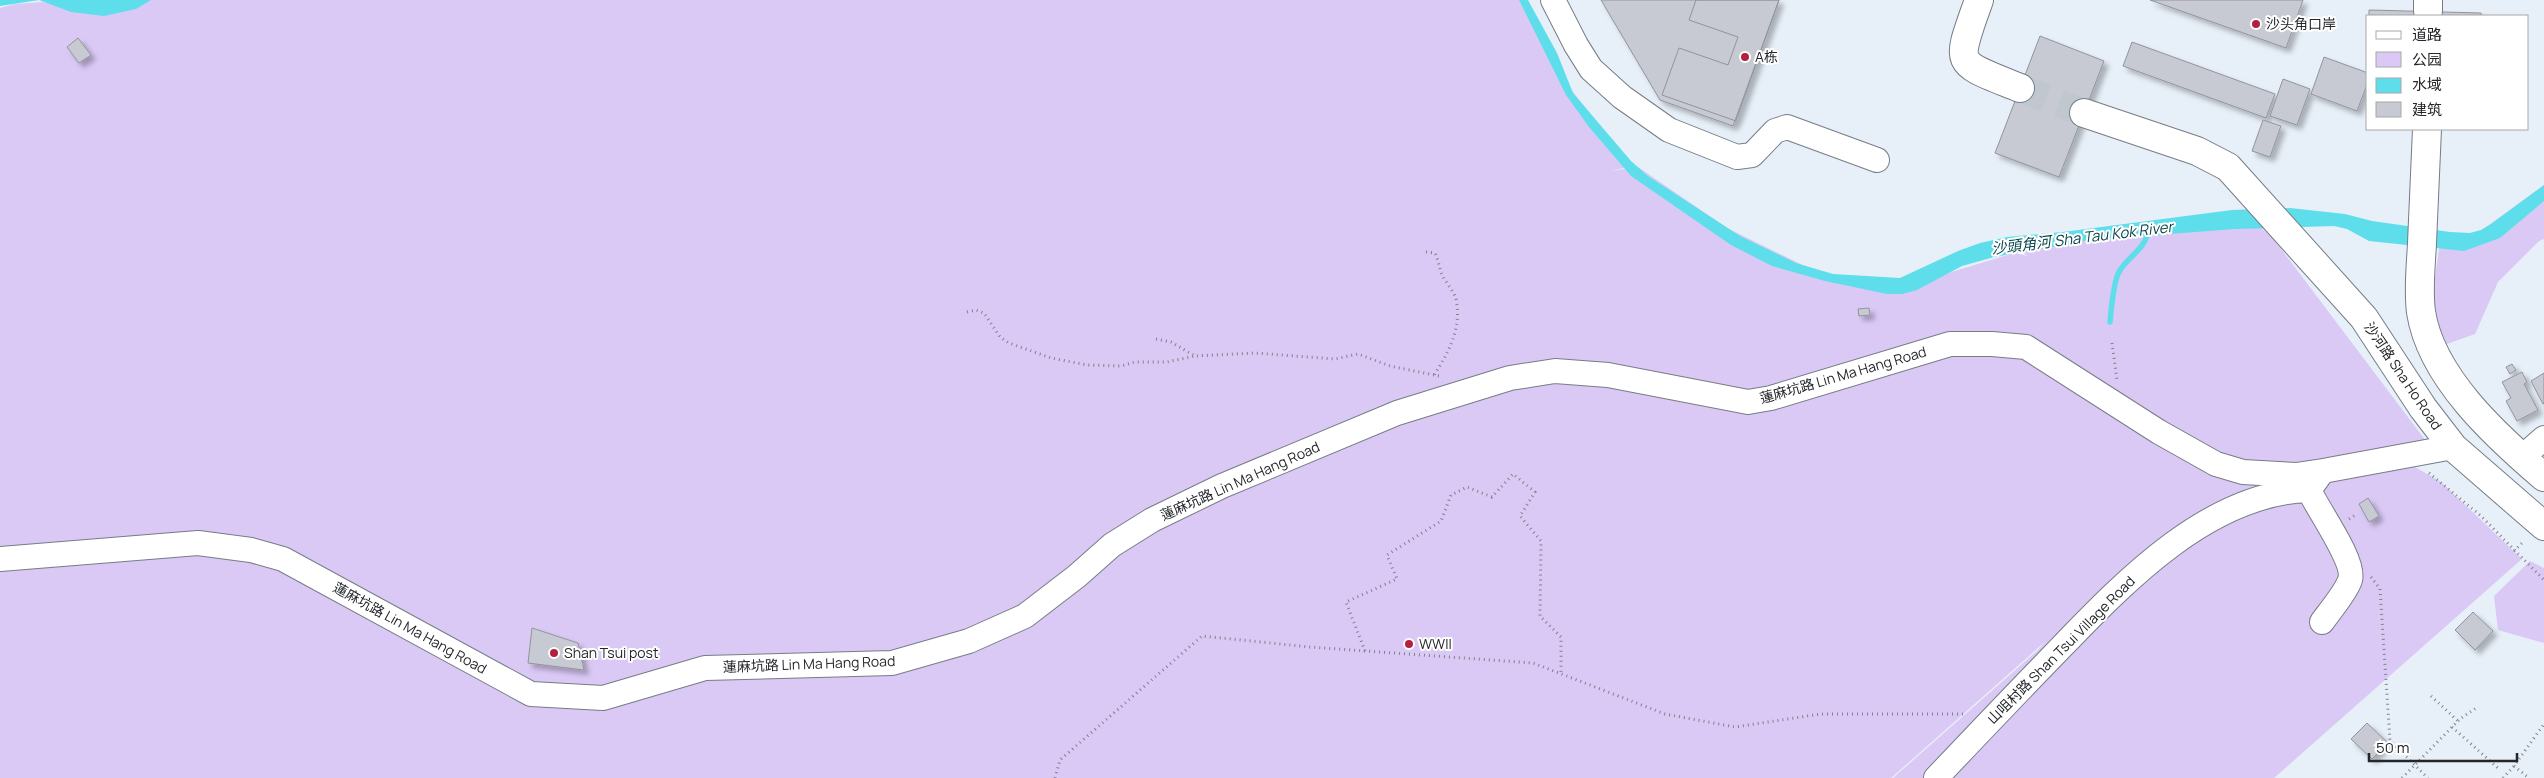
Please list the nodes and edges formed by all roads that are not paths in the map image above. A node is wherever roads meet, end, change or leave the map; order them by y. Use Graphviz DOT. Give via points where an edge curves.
graph roads {
  1 [pos="1553,0"];
  2 [pos="1979,0"];
  3 [pos="2020,88"];
  4 [pos="2084,113"];
  5 [pos="2427,130"];
  6 [pos="1878,160"];
  7 [pos="2544,438"];
  8 [pos="2453,447"];
  9 [pos="2521,458"];
  10 [pos="2323,471"];
  11 [pos="2544,477"];
  12 [pos="2309,490"];
  13 [pos="2534,534"];
  14 [pos="0,559"];
  15 [pos="2322,622"];
  16 [pos="1936,778"];
  1 -- 6 [label="street" via="1591,69 1622,97 1669,130 1737,157 1752,155 1775,131 1787,127"];
  2 -- 3 [label="main road" via="1963,47 1966,63 1973,69"];
  4 -- 8 [label="main road, 沙河路 Sha Ho Road" via="2197,151 2222,164 2239,178 2364,318 2422,408"];
  5 -- 9 [label="main road" via="2420,280 2424,325 2448,376 2480,417"];
  7 -- 9 [label="street"];
  8 -- 10 [label="street"];
  8 -- 13 [label="main road, 沙河路 Sha Ho Road"];
  9 -- 11 [label="main road"];
  10 -- 12 [label="street"];
  10 -- 14 [label="street, 蓮麻坑路 Lin Ma Hang Road" via="2296,475 2243,472 2216,464 2159,432 2026,346 1950,344 1771,398 1748,402 1608,375 1555,371 1510,378 1397,413 1222,486 1152,520 1112,545 1025,616 969,641 892,663 705,668 604,698 531,694 283,559 252,550 198,543"];
  12 -- 15 [label="street" via="2349,563 2351,579"];
  12 -- 16 [label="street, 山咀村路 Shan Tsui Village Road" via="2281,491 2260,497 2209,522 2169,548 2109,598"];
}
